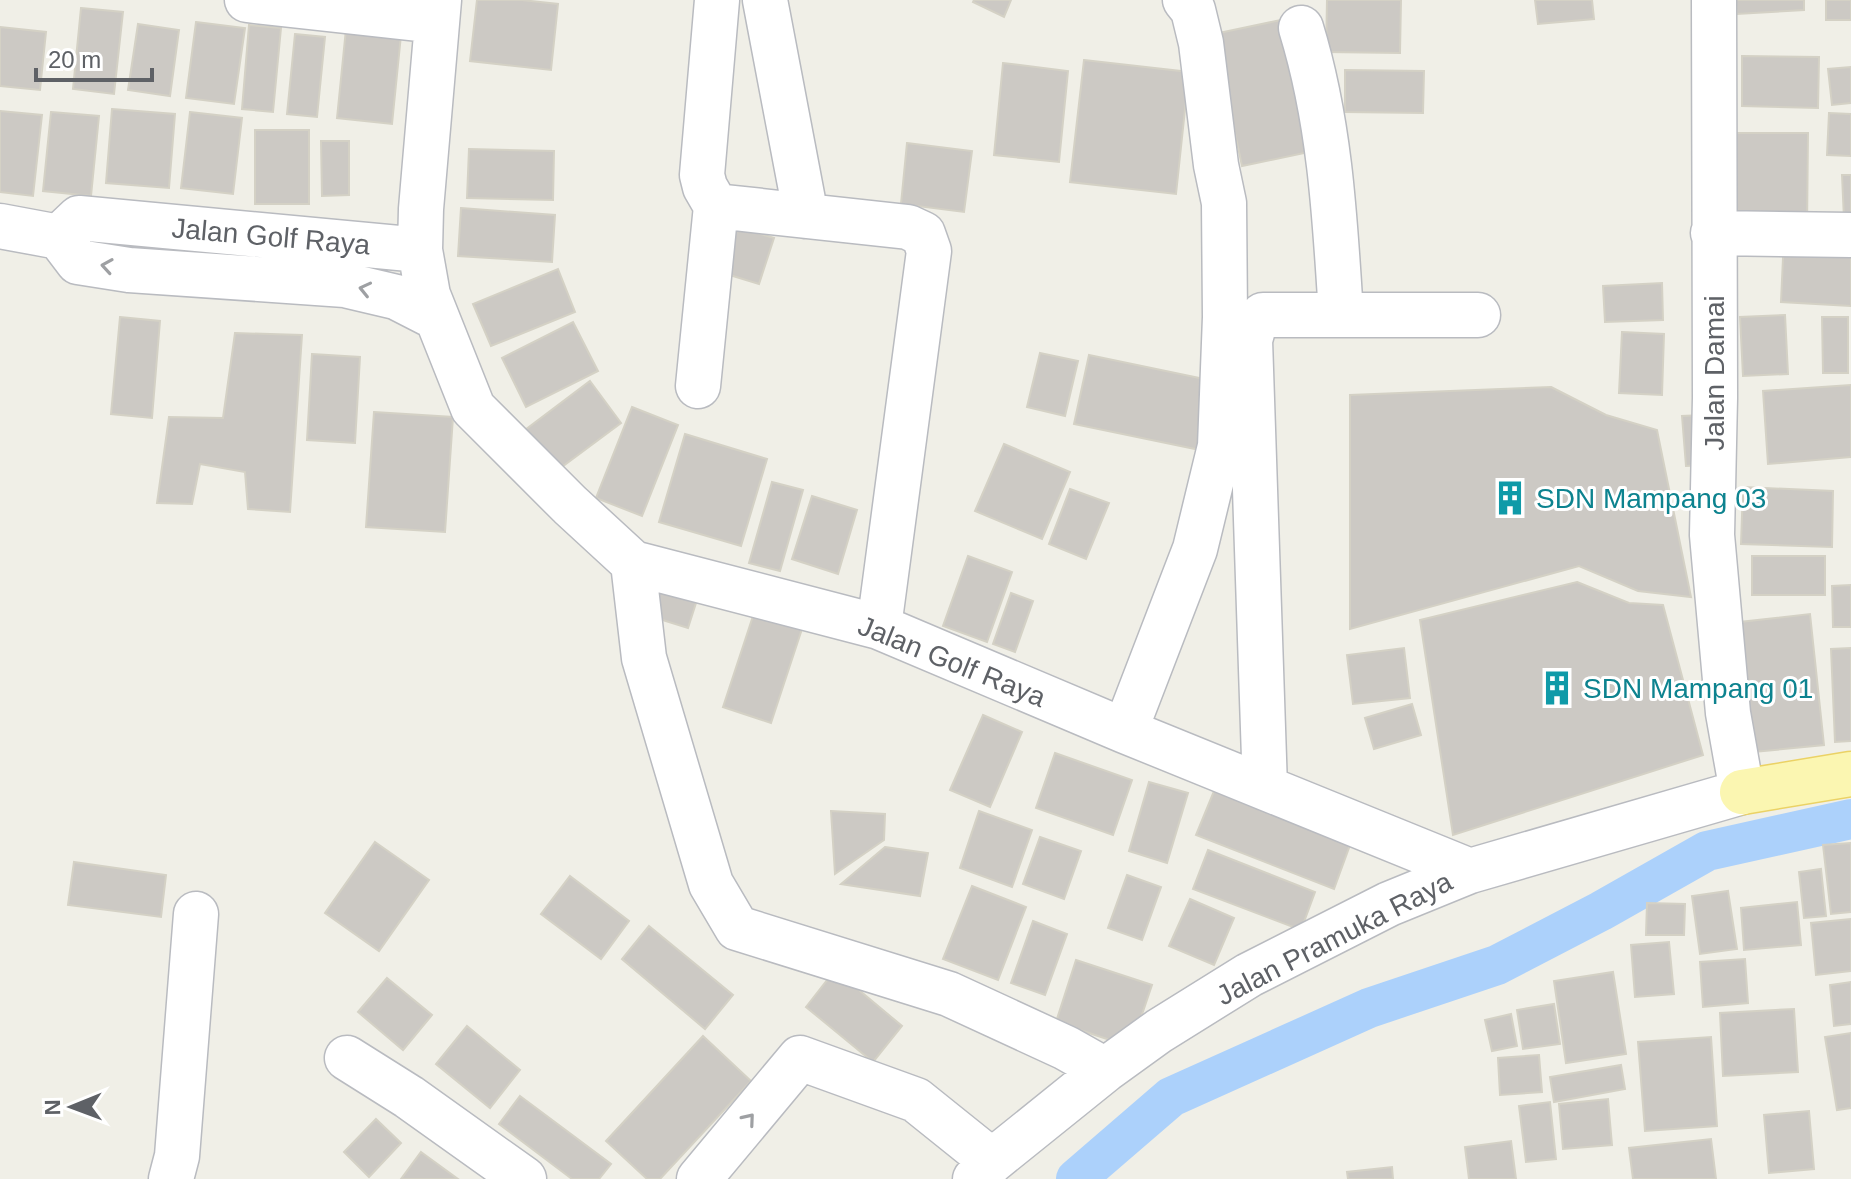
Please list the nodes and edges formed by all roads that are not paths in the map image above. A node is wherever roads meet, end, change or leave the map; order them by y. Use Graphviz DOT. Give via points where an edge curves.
graph roads {
  1 [pos="247,0"];
  2 [pos="717,0"];
  3 [pos="765,0"];
  4 [pos="1185,0"];
  5 [pos="1714,0"];
  6 [pos="437,11"];
  7 [pos="1301,28"];
  8 [pos="716,206"];
  9 [pos="806,216"];
  10 [pos="0,226"];
  11 [pos="1713,233"];
  12 [pos="1851,235"];
  13 [pos="59,237"];
  14 [pos="420,250"];
  15 [pos="1341,315"];
  16 [pos="1478,315"];
  17 [pos="437,318"];
  18 [pos="698,386"];
  19 [pos="633,563"];
  20 [pos="879,627"];
  21 [pos="1125,731"];
  22 [pos="1851,774"];
  23 [pos="1265,788"];
  24 [pos="1742,792"];
  25 [pos="1470,871"];
  26 [pos="196,914"];
  27 [pos="347,1058"];
  28 [pos="1105,1070"];
  29 [pos="984,1170"];
  30 [pos="171,1179"];
  31 [pos="524,1179"];
  32 [pos="699,1179"];
  1 -- 6 [label="street"];
  2 -- 8 [label="street" via="702,175"];
  3 -- 9 [label="street"];
  4 -- 21 [label="street" via="1193,10 1201,43 1224,203 1220,446 1195,549"];
  5 -- 11 [label="street, Jalan Damai"];
  6 -- 14 [label="street"];
  7 -- 15 [label="street" via="1316,79 1332,188"];
  8 -- 9 [label="street"];
  8 -- 18 [label="street"];
  9 -- 20 [label="street" via="908,227 923,234 929,251"];
  10 -- 13 [label="street"];
  11 -- 12 [label="street"];
  11 -- 24 [label="street, Jalan Damai" via="1712,535 1728,713"];
  13 -- 14 [label="street, Jalan Golf Raya" via="79,218"];
  17 -- 13 [label="street, Jalan Golf Raya, one-way" via="396,297 345,285 78,262"];
  14 -- 17 [label="street, Jalan Golf Raya"];
  15 -- 16 [label="street"];
  15 -- 23 [label="street" via="1263,315 1250,340"];
  17 -- 19 [label="street, Jalan Golf Raya" via="473,408"];
  19 -- 20 [label="street, Jalan Golf Raya"];
  19 -- 28 [label="street" via="644,658 711,884 737,928 949,994"];
  20 -- 21 [label="street, Jalan Golf Raya"];
  21 -- 23 [label="street, Jalan Golf Raya"];
  22 -- 24 [label="main road"];
  23 -- 25 [label="street, Jalan Golf Raya"];
  24 -- 25 [label="street, Jalan Pramuka Raya"];
  25 -- 28 [label="street, Jalan Pramuka Raya" via="1389,904 1249,975"];
  26 -- 30 [label="street"];
  27 -- 31 [label="street"];
  28 -- 29 [label="street, Jalan Pramuka Raya"];
  32 -- 29 [label="street, one-way" via="800,1058 916,1100"];
}
